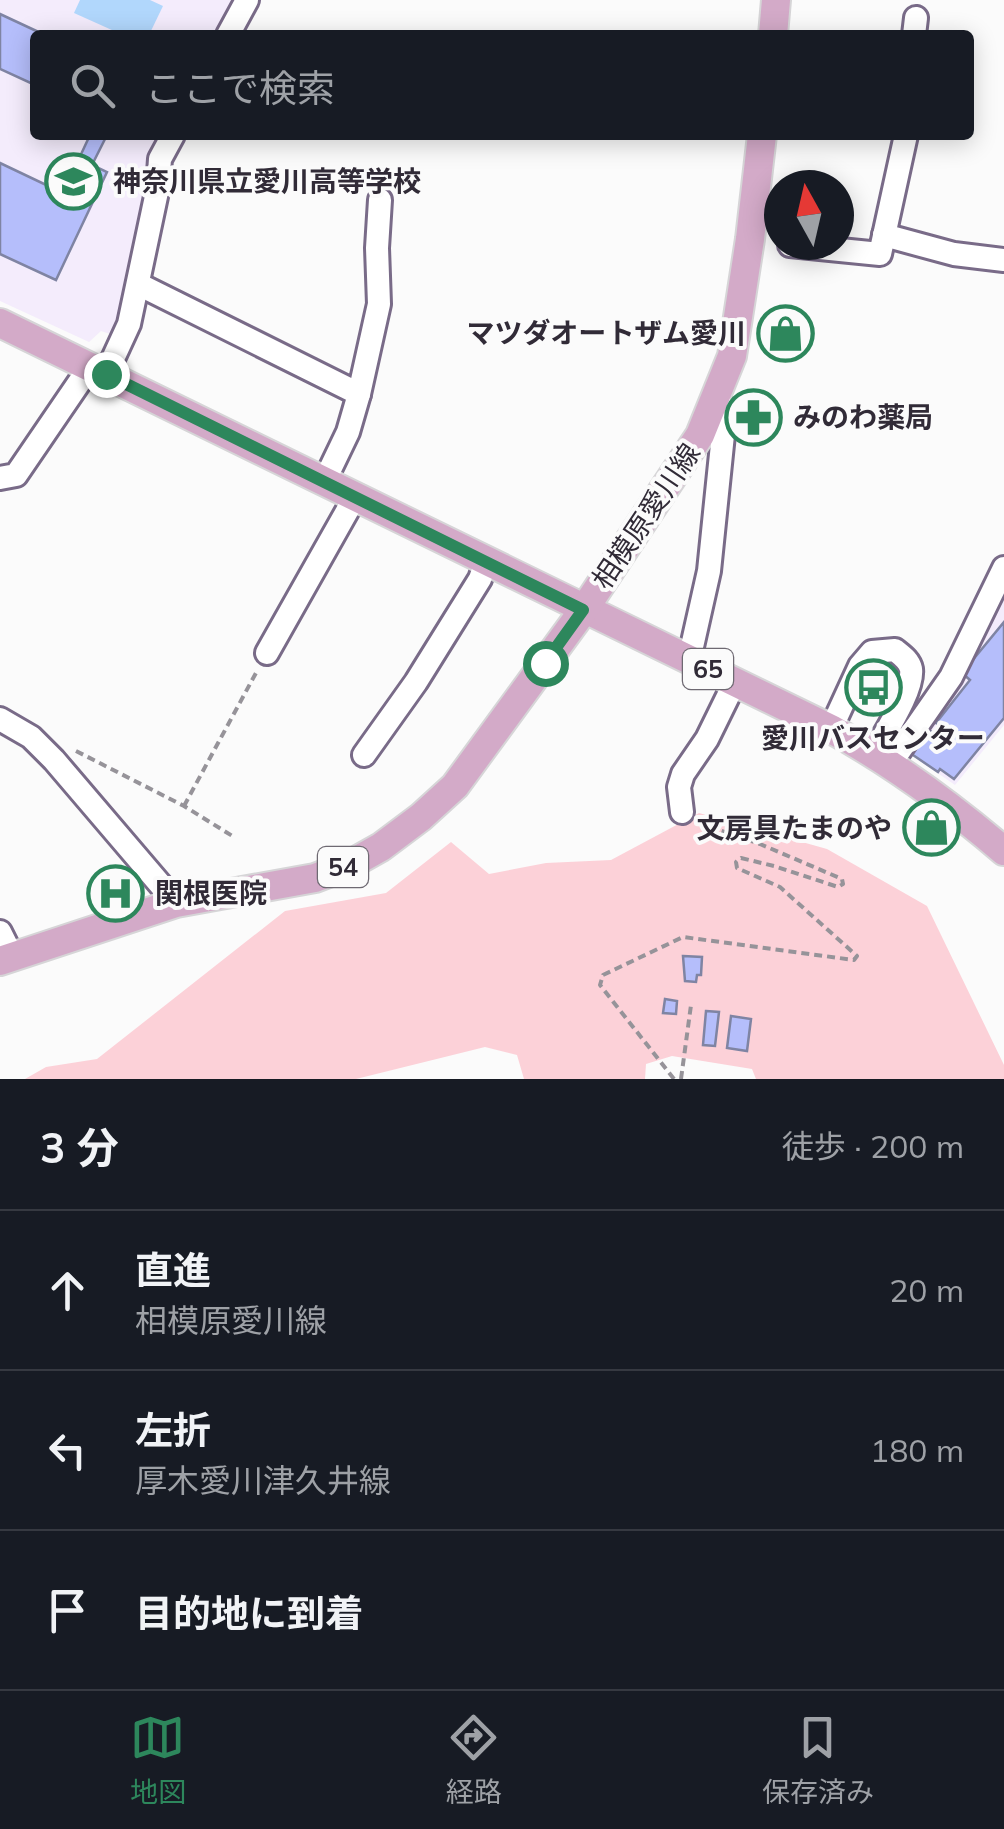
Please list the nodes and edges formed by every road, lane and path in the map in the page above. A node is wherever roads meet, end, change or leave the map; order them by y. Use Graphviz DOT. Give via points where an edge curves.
graph roads {
  1 [pos="247,0"];
  2 [pos="776,0"];
  3 [pos="231,30"];
  4 [pos="773,30"];
  5 [pos="170,140"];
  6 [pos="761,140"];
  7 [pos="905,140"];
  8 [pos="380,200"];
  9 [pos="884,235"];
  10 [pos="750,239"];
  11 [pos="764,241"];
  12 [pos="854,251"];
  13 [pos="1004,260"];
  14 [pos="138,284"];
  15 [pos="0,323"];
  16 [pos="97,371"];
  17 [pos="359,394"];
  18 [pos="718,396"];
  19 [pos="0,478"];
  20 [pos="324,482"];
  21 [pos="355,497"];
  22 [pos="486,562"];
  23 [pos="1004,568"];
  24 [pos="583,610"];
  25 [pos="266,654"];
  26 [pos="690,660"];
  27 [pos="735,682"];
  28 [pos="0,720"];
  29 [pos="831,730"];
  30 [pos="31,738"];
  31 [pos="364,755"];
  32 [pos="883,758"];
  33 [pos="184,806"];
  34 [pos="682,812"];
  35 [pos="234,836"];
  36 [pos="1004,851"];
  37 [pos="176,903"];
  38 [pos="0,932"];
  39 [pos="6,960"];
  40 [pos="691,1004"];
  41 [pos="674,1079"];
  42 [pos="681,1079"];
  1 -- 3 [label="street"];
  2 -- 4 [label="main road"];
  5 -- 14 [label="street" via="160,159"];
  6 -- 10 [label="main road, 相模原愛川線 / 54"];
  7 -- 9 [label="street"];
  8 -- 17 [label="street" via="378,304"];
  9 -- 12 [label="street" via="880,254"];
  9 -- 13 [label="street"];
  10 -- 11 [label="street"];
  10 -- 18 [label="main road, 相模原愛川線 / 54" via="732,356"];
  14 -- 16 [label="street" via="129,324"];
  14 -- 17 [label="street"];
  15 -- 16 [label="main road, 65"];
  16 -- 19 [label="street" via="16,475"];
  16 -- 20 [label="main road, 65"];
  17 -- 20 [label="street"];
  18 -- 24 [label="main road, 相模原愛川線 / 54" via="700,435"];
  18 -- 26 [label="street" via="724,424 709,570"];
  20 -- 21 [label="main road, 65"];
  21 -- 22 [label="main road, 65"];
  21 -- 25 [label="street"];
  22 -- 24 [label="main road, 65"];
  22 -- 31 [label="street"];
  23 -- 32 [label="street" via="951,677"];
  24 -- 26 [label="main road, 65"];
  24 -- 37 [label="main road, 相模原愛川線 / 54" via="455,786 422,817 349,865 316,878"];
  25 -- 33 [label="path"];
  26 -- 27 [label="main road, 65"];
  27 -- 29 [label="main road, 65"];
  27 -- 34 [label="street" via="683,774"];
  28 -- 30 [label="street"];
  29 -- 32 [label="main road, 65"];
  29 -- 32 [label="street" via="860,666 872,652 895,650 911,670"];
  30 -- 33 [label="path" via="93,757"];
  30 -- 37 [label="street"];
  32 -- 36 [label="main road, 65"];
  33 -- 35 [label="path"];
  34 -- 41 [label="path" via="842,880 838,888 774,866 736,862 780,887 858,956 684,936 603,976 600,985"];
  37 -- 39 [label="main road, 相模原愛川線 / 54"];
  38 -- 39 [label="street"];
  40 -- 42 [label="path"];
}
